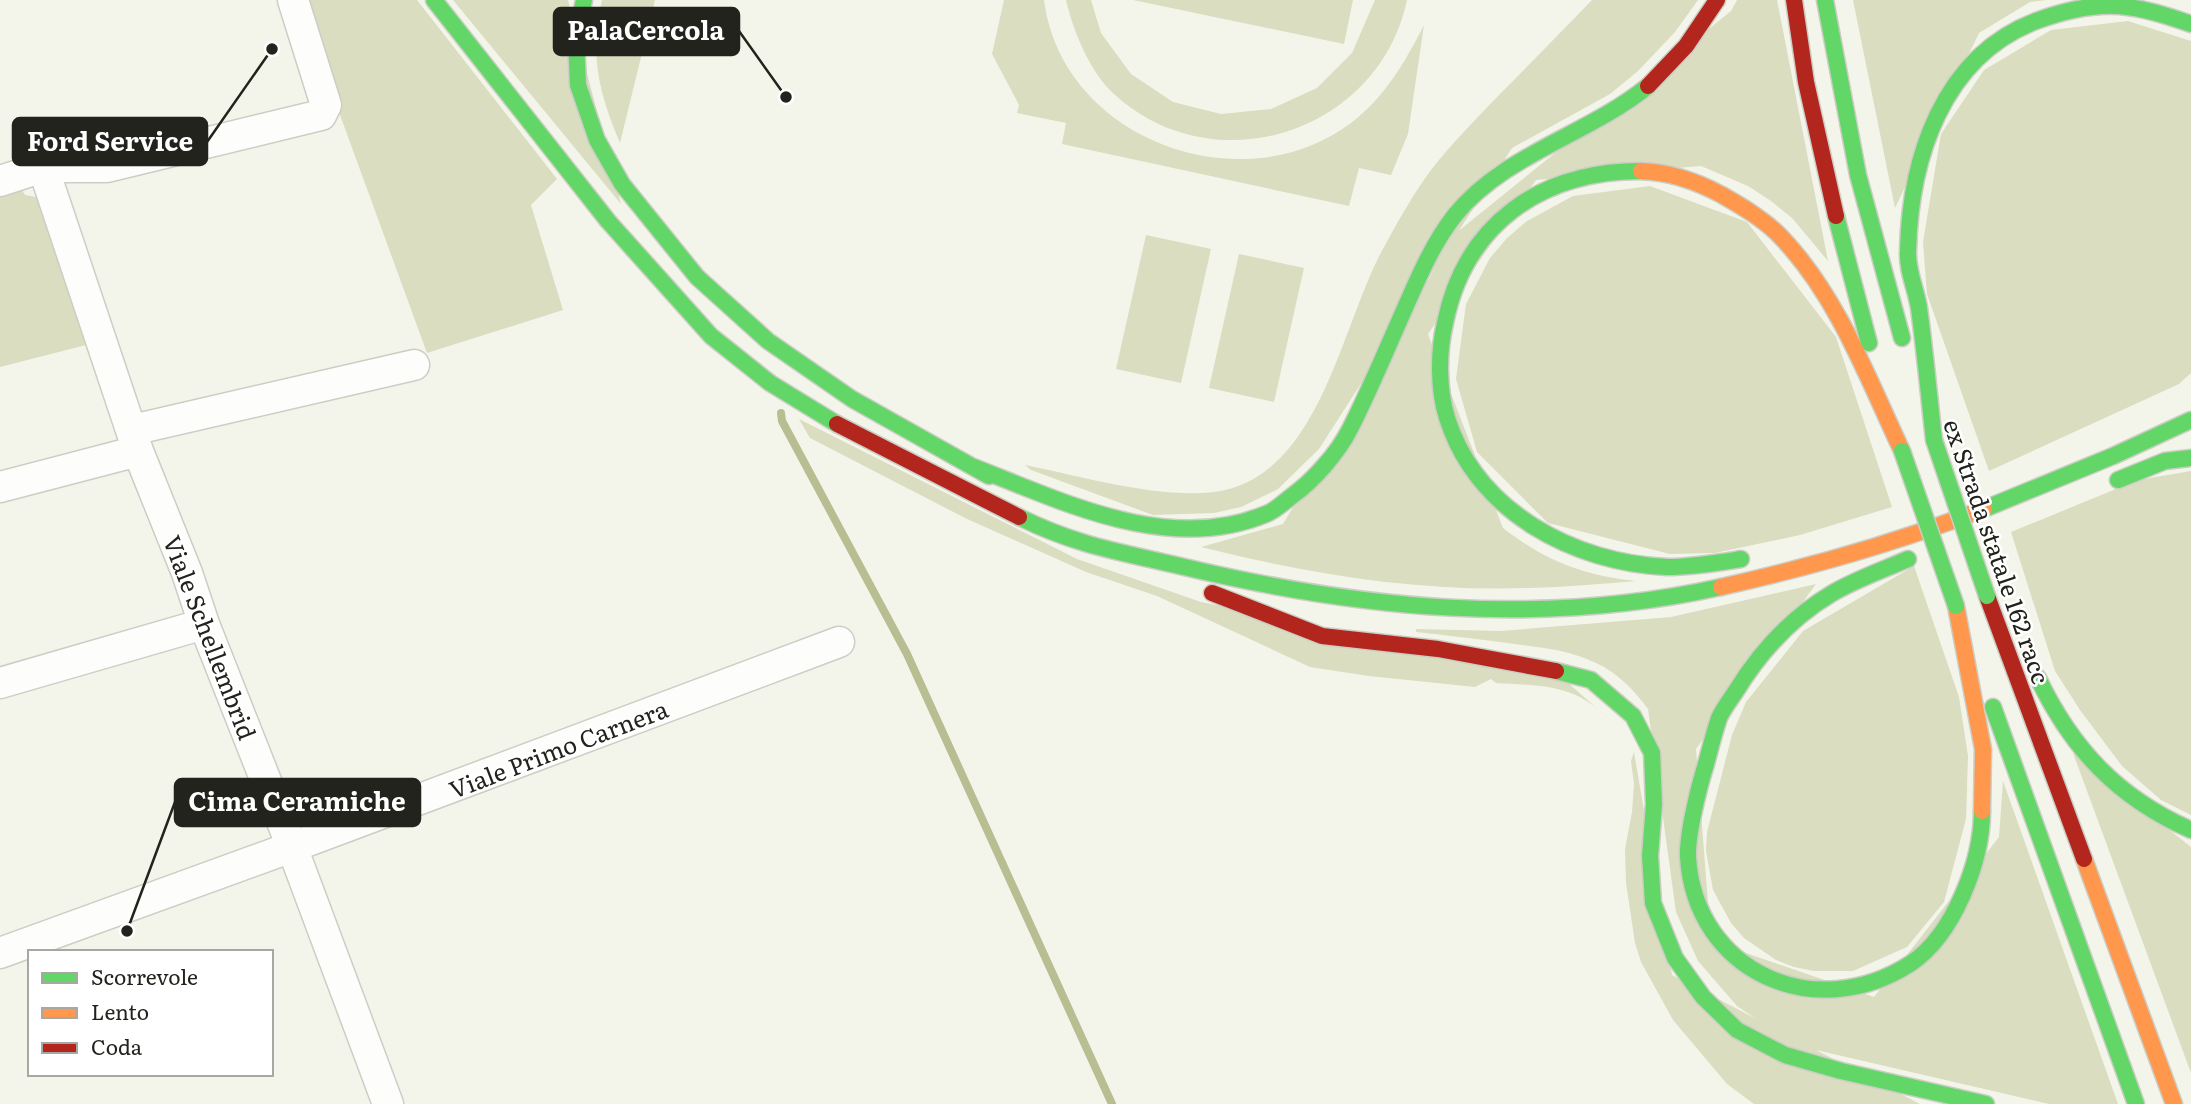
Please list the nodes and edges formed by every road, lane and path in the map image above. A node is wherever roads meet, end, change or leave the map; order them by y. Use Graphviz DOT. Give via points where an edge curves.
graph roads {
  1 [pos="293,0"];
  2 [pos="434,0"];
  3 [pos="584,0"];
  4 [pos="1717,0"];
  5 [pos="1794,0"];
  6 [pos="1825,0"];
  7 [pos="2191,24"];
  8 [pos="43,167"];
  9 [pos="0,181"];
  10 [pos="414,365"];
  11 [pos="2191,419"];
  12 [pos="135,440"];
  13 [pos="1934,440"];
  14 [pos="1902,451"];
  15 [pos="2191,458"];
  16 [pos="2050,464"];
  17 [pos="971,466"];
  18 [pos="0,487"];
  19 [pos="2043,487"];
  20 [pos="1997,505"];
  21 [pos="1975,512"];
  22 [pos="1900,539"];
  23 [pos="1072,541"];
  24 [pos="1844,541"];
  25 [pos="1761,556"];
  26 [pos="1163,562"];
  27 [pos="1987,596"];
  28 [pos="1956,606"];
  29 [pos="204,624"];
  30 [pos="2019,639"];
  31 [pos="839,642"];
  32 [pos="2031,662"];
  33 [pos="0,683"];
  34 [pos="2191,830"];
  35 [pos="292,847"];
  36 [pos="0,953"];
  37 [pos="388,1104"];
  38 [pos="1986,1104"];
  39 [pos="2136,1104"];
  40 [pos="2174,1104"];
  1 -- 8 [label="street" via="326,105 321,115 107,167"];
  2 -- 23 [label="main road" via="608,221 711,336 770,383 837,424"];
  3 -- 17 [label="main road" via="576,38 578,85 597,140 622,184 698,277 768,341 852,399"];
  4 -- 17 [label="main road" via="1698,32 1655,79 1619,108 1507,170 1459,212 1432,249 1349,432 1307,487 1278,508 1226,528 1163,530 1122,522"];
  5 -- 14 [label="main road" via="1824,171"];
  6 -- 13 [label="main road, ex Strada statale 162 racc" via="1858,175"];
  7 -- 13 [label="main road" via="2154,11 2108,5 2032,20 1999,40 1953,88 1934,121 1916,181 1908,255"];
  8 -- 9 [label="street"];
  8 -- 12 [label="street, Viale Schellembrid"];
  10 -- 12 [label="street"];
  11 -- 19 [label="main road"];
  12 -- 18 [label="street"];
  12 -- 29 [label="street, Viale Schellembrid"];
  13 -- 27 [label="main road, ex Strada statale 162 racc, bridge"];
  14 -- 25 [label="main road" via="1842,322 1816,281 1779,235 1728,198 1675,175 1626,171 1591,175 1527,199 1492,227 1462,270 1445,323 1439,364 1446,415 1466,460 1515,516 1587,554 1658,566 1703,566"];
  14 -- 28 [label="main road, bridge"];
  15 -- 19 [label="main road" via="2165,461 2118,480"];
  16 -- 20 [label="main road"];
  17 -- 26 [label="main road"];
  19 -- 20 [label="main road"];
  20 -- 21 [label="main road"];
  21 -- 22 [label="main road"];
  21 -- 28 [label="main road" via="1923,553 1832,593 1790,623 1750,668 1720,716 1699,788 1688,855 1695,899 1717,939 1750,969 1792,986 1837,990 1911,963 1945,930 1966,886 1982,830 1983,749"];
  22 -- 24 [label="main road"];
  22 -- 26 [label="main road" via="1680,596 1531,610 1377,604 1307,594"];
  23 -- 26 [label="main road"];
  23 -- 38 [label="main road" via="1322,636 1438,649 1591,680 1633,716 1652,753 1653,902 1675,957 1703,997 1737,1030 1785,1055"];
  27 -- 30 [label="main road"];
  27 -- 40 [label="main road, ex Strada statale 162 racc"];
  28 -- 39 [label="main road"];
  29 -- 33 [label="street"];
  29 -- 35 [label="street, Viale Schellembrid"];
  31 -- 35 [label="street, Viale Primo Carnera"];
  32 -- 34 [label="main road" via="2050,706 2093,765 2172,824"];
  35 -- 36 [label="street, Viale Primo Carnera"];
  35 -- 37 [label="street, Viale Schellembrid"];
}
